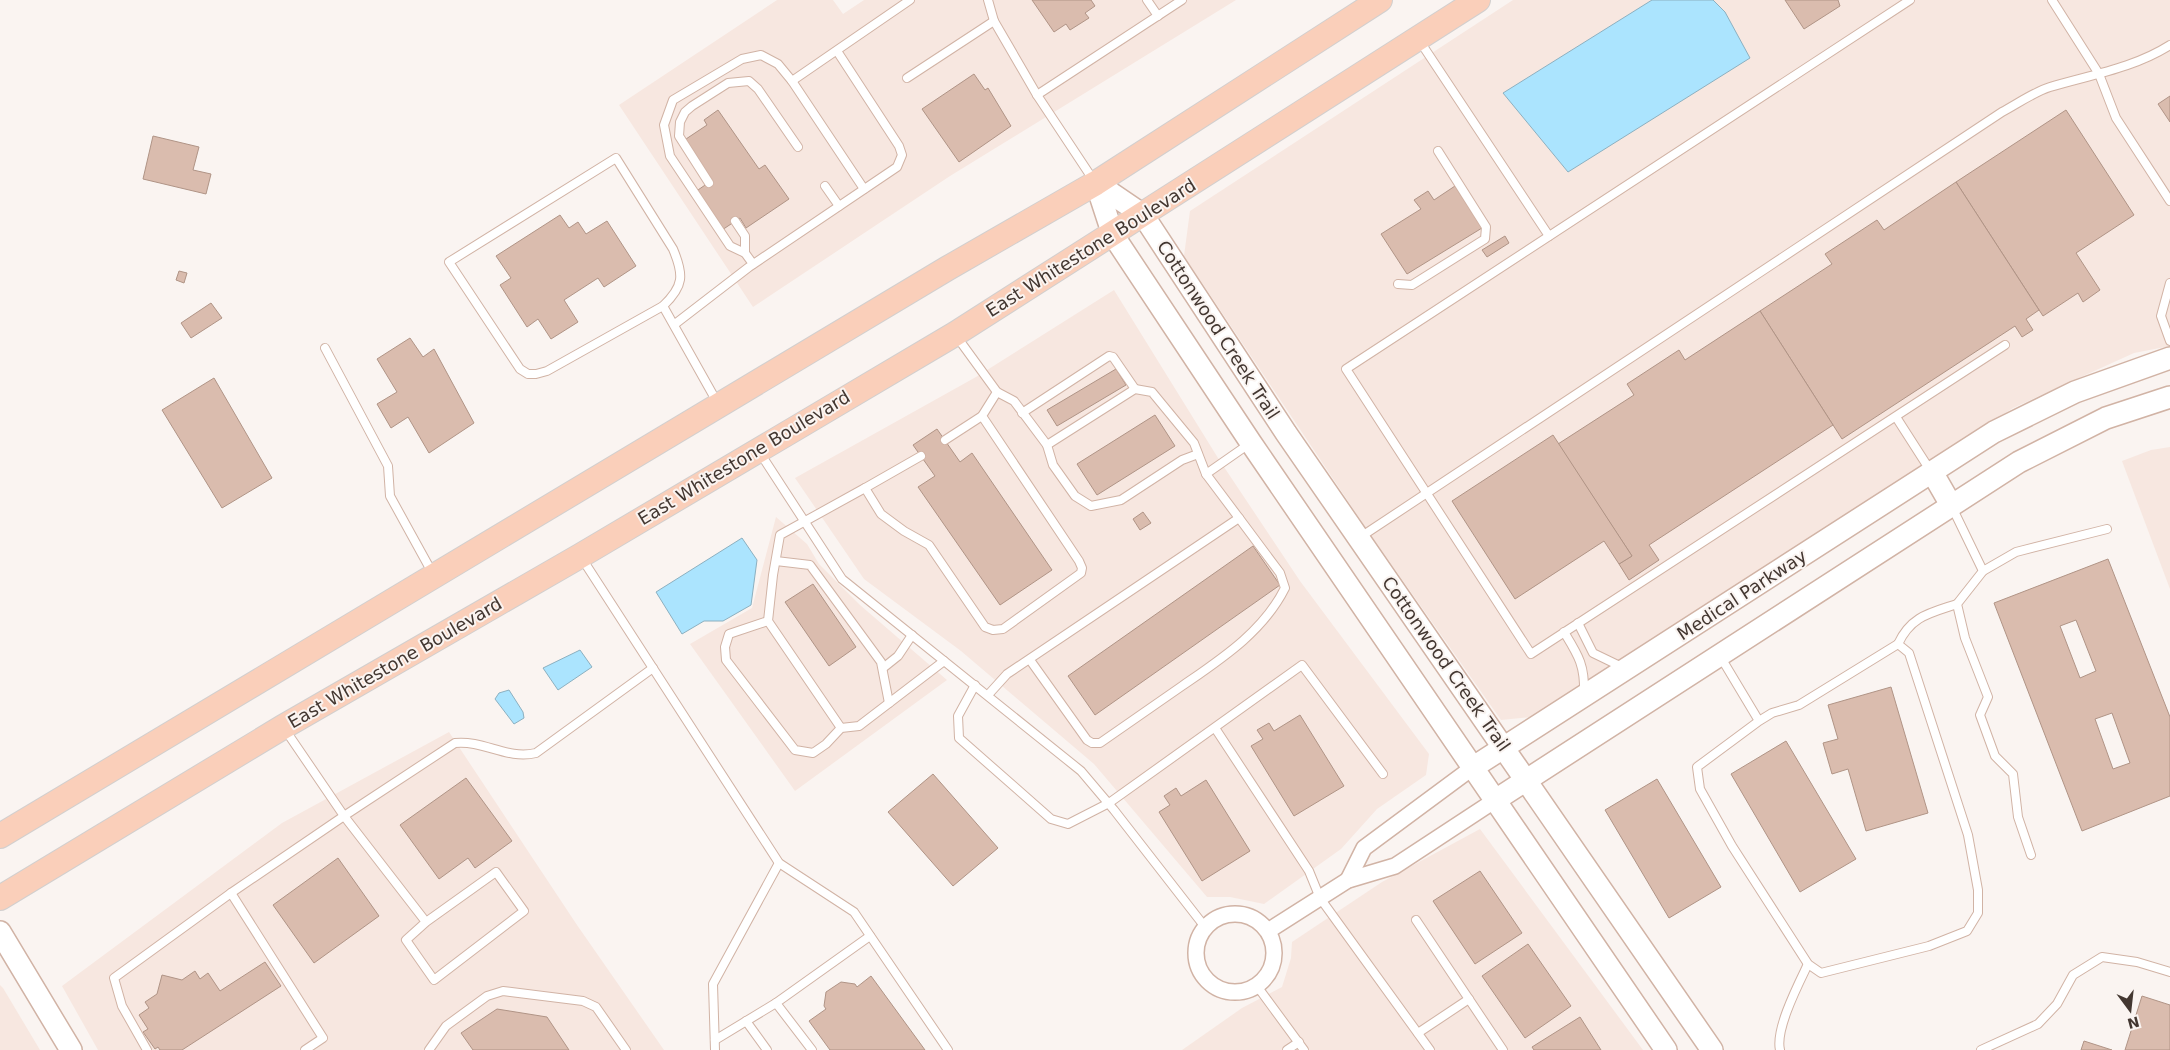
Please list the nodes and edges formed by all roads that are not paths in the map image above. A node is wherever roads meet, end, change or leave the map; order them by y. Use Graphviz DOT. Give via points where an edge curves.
graph roads {
  1 [pos="910,0"];
  2 [pos="988,0"];
  3 [pos="1147,0"];
  4 [pos="1182,0"];
  5 [pos="1380,0"];
  6 [pos="1478,0"];
  7 [pos="1910,0"];
  8 [pos="2052,0"];
  9 [pos="1158,16"];
  10 [pos="994,21"];
  11 [pos="1418,39"];
  12 [pos="2170,45"];
  13 [pos="836,51"];
  14 [pos="2099,74"];
  15 [pos="907,78"];
  16 [pos="792,81"];
  17 [pos="1037,95"];
  18 [pos="798,147"];
  19 [pos="1438,151"];
  20 [pos="709,183"];
  21 [pos="1096,183"];
  22 [pos="825,186"];
  23 [pos="864,189"];
  24 [pos="2170,201"];
  25 [pos="839,206"];
  26 [pos="1143,215"];
  27 [pos="735,221"];
  28 [pos="1113,235"];
  29 [pos="1549,236"];
  30 [pos="745,253"];
  31 [pos="753,264"];
  32 [pos="2170,283"];
  33 [pos="1398,284"];
  34 [pos="663,306"];
  35 [pos="675,324"];
  36 [pos="955,334"];
  37 [pos="2170,341"];
  38 [pos="2005,345"];
  39 [pos="325,348"];
  40 [pos="2170,358"];
  41 [pos="1135,389"];
  42 [pos="998,392"];
  43 [pos="2170,397"];
  44 [pos="719,405"];
  45 [pos="1022,413"];
  46 [pos="982,416"];
  47 [pos="1896,417"];
  48 [pos="945,440"];
  49 [pos="1251,443"];
  50 [pos="1047,445"];
  51 [pos="758,449"];
  52 [pos="1198,454"];
  53 [pos="921,456"];
  54 [pos="1932,472"];
  55 [pos="1206,474"];
  56 [pos="865,488"];
  57 [pos="1426,492"];
  58 [pos="1951,505"];
  59 [pos="1239,518"];
  60 [pos="803,521"];
  61 [pos="2107,529"];
  62 [pos="1359,538"];
  63 [pos="580,556"];
  64 [pos="776,561"];
  65 [pos="1983,571"];
  66 [pos="434,576"];
  67 [pos="1957,604"];
  68 [pos="768,622"];
  69 [pos="1578,623"];
  70 [pos="1564,632"];
  71 [pos="912,635"];
  72 [pos="1898,644"];
  73 [pos="1719,654"];
  74 [pos="944,660"];
  75 [pos="1030,660"];
  76 [pos="653,668"];
  77 [pos="883,668"];
  78 [pos="1627,669"];
  79 [pos="975,685"];
  80 [pos="988,695"];
  81 [pos="1584,696"];
  82 [pos="890,703"];
  83 [pos="1759,721"];
  84 [pos="283,727"];
  85 [pos="841,728"];
  86 [pos="1214,728"];
  87 [pos="1503,748"];
  88 [pos="1472,768"];
  89 [pos="1383,774"];
  90 [pos="1526,780"];
  91 [pos="1494,801"];
  92 [pos="1109,804"];
  93 [pos="344,816"];
  94 [pos="0,836"];
  95 [pos="2031,855"];
  96 [pos="779,863"];
  97 [pos="1348,880"];
  98 [pos="231,893"];
  99 [pos="0,898"];
  100 [pos="1320,898"];
  101 [pos="1416,920"];
  102 [pos="426,922"];
  103 [pos="1205,927"];
  104 [pos="1268,931"];
  105 [pos="0,932"];
  106 [pos="870,936"];
  107 [pos="1808,964"];
  108 [pos="2170,972"];
  109 [pos="1257,986"];
  110 [pos="1469,999"];
  111 [pos="776,1003"];
  112 [pos="746,1021"];
  113 [pos="1418,1033"];
  114 [pos="714,1040"];
  115 [pos="1299,1042"];
  116 [pos="71,1050"];
  117 [pos="147,1050"];
  118 [pos="305,1050"];
  119 [pos="429,1050"];
  120 [pos="626,1050"];
  121 [pos="715,1050"];
  122 [pos="767,1050"];
  123 [pos="812,1050"];
  124 [pos="948,1050"];
  125 [pos="1287,1050"];
  126 [pos="1304,1050"];
  127 [pos="1430,1050"];
  128 [pos="1503,1050"];
  129 [pos="1666,1050"];
  130 [pos="1712,1050"];
  131 [pos="1780,1050"];
  132 [pos="1981,1050"];
  1 -- 13 [label="lane"];
  2 -- 10 [label="lane"];
  3 -- 9 [label="lane"];
  4 -- 9 [label="lane"];
  5 -- 21 [label="main road"];
  6 -- 11 [label="main road, East Whitestone Boulevard"];
  7 -- 29 [label="lane"];
  8 -- 14 [label="lane"];
  9 -- 17 [label="lane"];
  10 -- 15 [label="lane"];
  10 -- 17 [label="lane"];
  11 -- 26 [label="main road, East Whitestone Boulevard"];
  11 -- 29 [label="lane"];
  12 -- 14 [label="lane" via="2156,54"];
  13 -- 16 [label="lane"];
  13 -- 23 [label="lane" via="900,146 902,155 897,167"];
  14 -- 24 [label="lane" via="2116,118"];
  14 -- 57 [label="lane" via="2048,88 2002,112"];
  16 -- 23 [label="lane"];
  16 -- 30 [label="lane" via="778,64 761,55 742,59 673,100 664,125 670,156 730,246"];
  17 -- 21 [label="lane"];
  18 -- 20 [label="lane" via="758,89 749,81 728,83 692,106 680,122 679,136"];
  19 -- 33 [label="lane" via="1486,227 1485,239 1412,285"];
  21 -- 26 [label="street, Cottonwood Creek Trail"];
  21 -- 28 [label="street, Cottonwood Creek Trail"];
  21 -- 44 [label="main road"];
  22 -- 25 [label="lane"];
  23 -- 25 [label="lane"];
  25 -- 31 [label="lane"];
  26 -- 28 [label="main road, East Whitestone Boulevard"];
  26 -- 62 [label="street, Cottonwood Creek Trail"];
  27 -- 30 [label="lane" via="745,236"];
  28 -- 36 [label="main road, East Whitestone Boulevard"];
  28 -- 49 [label="street, Cottonwood Creek Trail"];
  29 -- 57 [label="lane" via="1346,369"];
  30 -- 31 [label="lane"];
  31 -- 35 [label="lane"];
  32 -- 37 [label="lane" via="2161,316"];
  34 -- 34 [label="lane" via="559,366 528,374 520,369 449,262 616,158 679,263 680,284"];
  34 -- 35 [label="lane"];
  35 -- 44 [label="lane"];
  36 -- 42 [label="lane"];
  36 -- 51 [label="main road, East Whitestone Boulevard"];
  38 -- 47 [label="lane"];
  39 -- 66 [label="lane" via="388,466 390,496"];
  40 -- 54 [label="street, Medical Parkway" via="2075,392 1994,432"];
  41 -- 45 [label="lane" via="1113,356 1109,356"];
  41 -- 50 [label="lane"];
  41 -- 52 [label="lane" via="1152,392 1194,443"];
  42 -- 45 [label="lane" via="1014,401"];
  42 -- 46 [label="lane"];
  43 -- 58 [label="street, Medical Parkway" via="2106,418 2064,437"];
  44 -- 66 [label="main road"];
  45 -- 50 [label="lane"];
  46 -- 48 [label="lane"];
  46 -- 56 [label="lane" via="1082,568 1081,573 1003,629 985,627 929,545 904,532 882,514"];
  47 -- 54 [label="lane"];
  47 -- 69 [label="lane"];
  49 -- 55 [label="lane"];
  49 -- 88 [label="street, Cottonwood Creek Trail"];
  50 -- 52 [label="lane" via="1053,465 1075,496 1091,506 1121,500 1182,460"];
  51 -- 60 [label="lane"];
  51 -- 63 [label="main road, East Whitestone Boulevard"];
  52 -- 55 [label="lane"];
  53 -- 56 [label="lane"];
  54 -- 58 [label="street"];
  54 -- 78 [label="street, Medical Parkway"];
  55 -- 59 [label="lane"];
  56 -- 60 [label="lane"];
  57 -- 62 [label="lane"];
  57 -- 70 [label="lane" via="1531,654"];
  58 -- 65 [label="lane"];
  58 -- 73 [label="street, Medical Parkway"];
  59 -- 75 [label="lane"];
  59 -- 75 [label="lane" via="1280,573 1286,588 1280,599 1253,632 1232,651 1100,743 1087,740"];
  60 -- 64 [label="lane" via="780,535"];
  60 -- 71 [label="lane" via="842,579"];
  61 -- 65 [label="lane" via="2016,552"];
  62 -- 87 [label="street, Cottonwood Creek Trail"];
  63 -- 76 [label="lane"];
  63 -- 84 [label="main road, East Whitestone Boulevard"];
  64 -- 68 [label="lane"];
  64 -- 77 [label="lane" via="810,565"];
  65 -- 67 [label="lane"];
  66 -- 94 [label="main road"];
  67 -- 72 [label="lane" via="1918,619 1905,629"];
  67 -- 95 [label="lane" via="1965,638 1988,698 1980,715 1994,756 2013,774 2018,817"];
  68 -- 85 [label="lane"];
  68 -- 85 [label="lane" via="729,634 726,660 795,750 813,753"];
  69 -- 70 [label="lane"];
  69 -- 78 [label="lane" via="1593,653"];
  70 -- 81 [label="lane" via="1580,658"];
  71 -- 74 [label="lane"];
  71 -- 77 [label="lane" via="898,656"];
  72 -- 83 [label="lane" via="1799,706 1772,713"];
  72 -- 107 [label="lane" via="1909,653 1968,835 1978,890 1978,913 1967,931 1929,946 1820,973"];
  73 -- 83 [label="lane"];
  73 -- 90 [label="street, Medical Parkway"];
  74 -- 79 [label="lane"];
  74 -- 82 [label="lane"];
  75 -- 80 [label="lane" via="1007,674"];
  76 -- 93 [label="lane" via="536,753 524,756 470,742 455,743"];
  76 -- 96 [label="lane"];
  77 -- 82 [label="lane"];
  78 -- 81 [label="street, Medical Parkway"];
  79 -- 80 [label="lane"];
  79 -- 92 [label="lane" via="958,716 959,738 1051,820 1068,824"];
  80 -- 92 [label="lane" via="1080,770"];
  81 -- 87 [label="street, Medical Parkway"];
  82 -- 85 [label="lane" via="859,726"];
  83 -- 107 [label="lane" via="1697,767 1700,789 1732,846"];
  84 -- 93 [label="lane"];
  84 -- 99 [label="main road, East Whitestone Boulevard"];
  86 -- 89 [label="lane" via="1302,665"];
  86 -- 92 [label="lane"];
  86 -- 100 [label="lane" via="1309,871"];
  87 -- 88 [label="street, Medical Parkway"];
  87 -- 90 [label="street, Cottonwood Creek Trail"];
  88 -- 91 [label="street, Cottonwood Creek Trail"];
  88 -- 97 [label="street, Medical Parkway" via="1364,848"];
  90 -- 91 [label="street, Medical Parkway"];
  90 -- 130 [label="street, Cottonwood Creek Trail"];
  91 -- 97 [label="street, Medical Parkway" via="1396,866"];
  91 -- 129 [label="street, Cottonwood Creek Trail"];
  92 -- 103 [label="lane"];
  93 -- 98 [label="lane"];
  93 -- 102 [label="lane"];
  96 -- 106 [label="lane" via="854,912"];
  96 -- 114 [label="lane" via="713,984"];
  97 -- 100 [label="street, Medical Parkway"];
  98 -- 117 [label="lane" via="114,978 122,1006"];
  98 -- 118 [label="lane" via="323,1038"];
  100 -- 104 [label="street, Medical Parkway"];
  100 -- 113 [label="lane"];
  101 -- 110 [label="lane"];
  102 -- 102 [label="lane" via="496,872 524,911 434,980 406,940"];
  103 -- 104 [label="street" via="1225,915 1237,914 1260,922"];
  103 -- 109 [label="street" via="1195,948 1199,970 1205,980 1214,987 1236,993"];
  104 -- 109 [label="street" via="1275,954 1266,977"];
  105 -- 116 [label="street"];
  106 -- 111 [label="lane"];
  106 -- 124 [label="lane"];
  107 -- 131 [label="lane" via="1791,999"];
  108 -- 132 [label="lane" via="2137,962 2102,958 2073,975 2057,1004 2038,1024"];
  109 -- 115 [label="lane"];
  110 -- 113 [label="lane"];
  110 -- 128 [label="lane"];
  111 -- 112 [label="lane"];
  111 -- 123 [label="lane"];
  112 -- 114 [label="lane"];
  112 -- 122 [label="lane"];
  113 -- 127 [label="lane"];
  114 -- 121 [label="lane"];
  115 -- 125 [label="lane"];
  115 -- 126 [label="lane"];
  119 -- 120 [label="lane" via="446,1026 487,996 503,991 583,1001 596,1007"];
}
